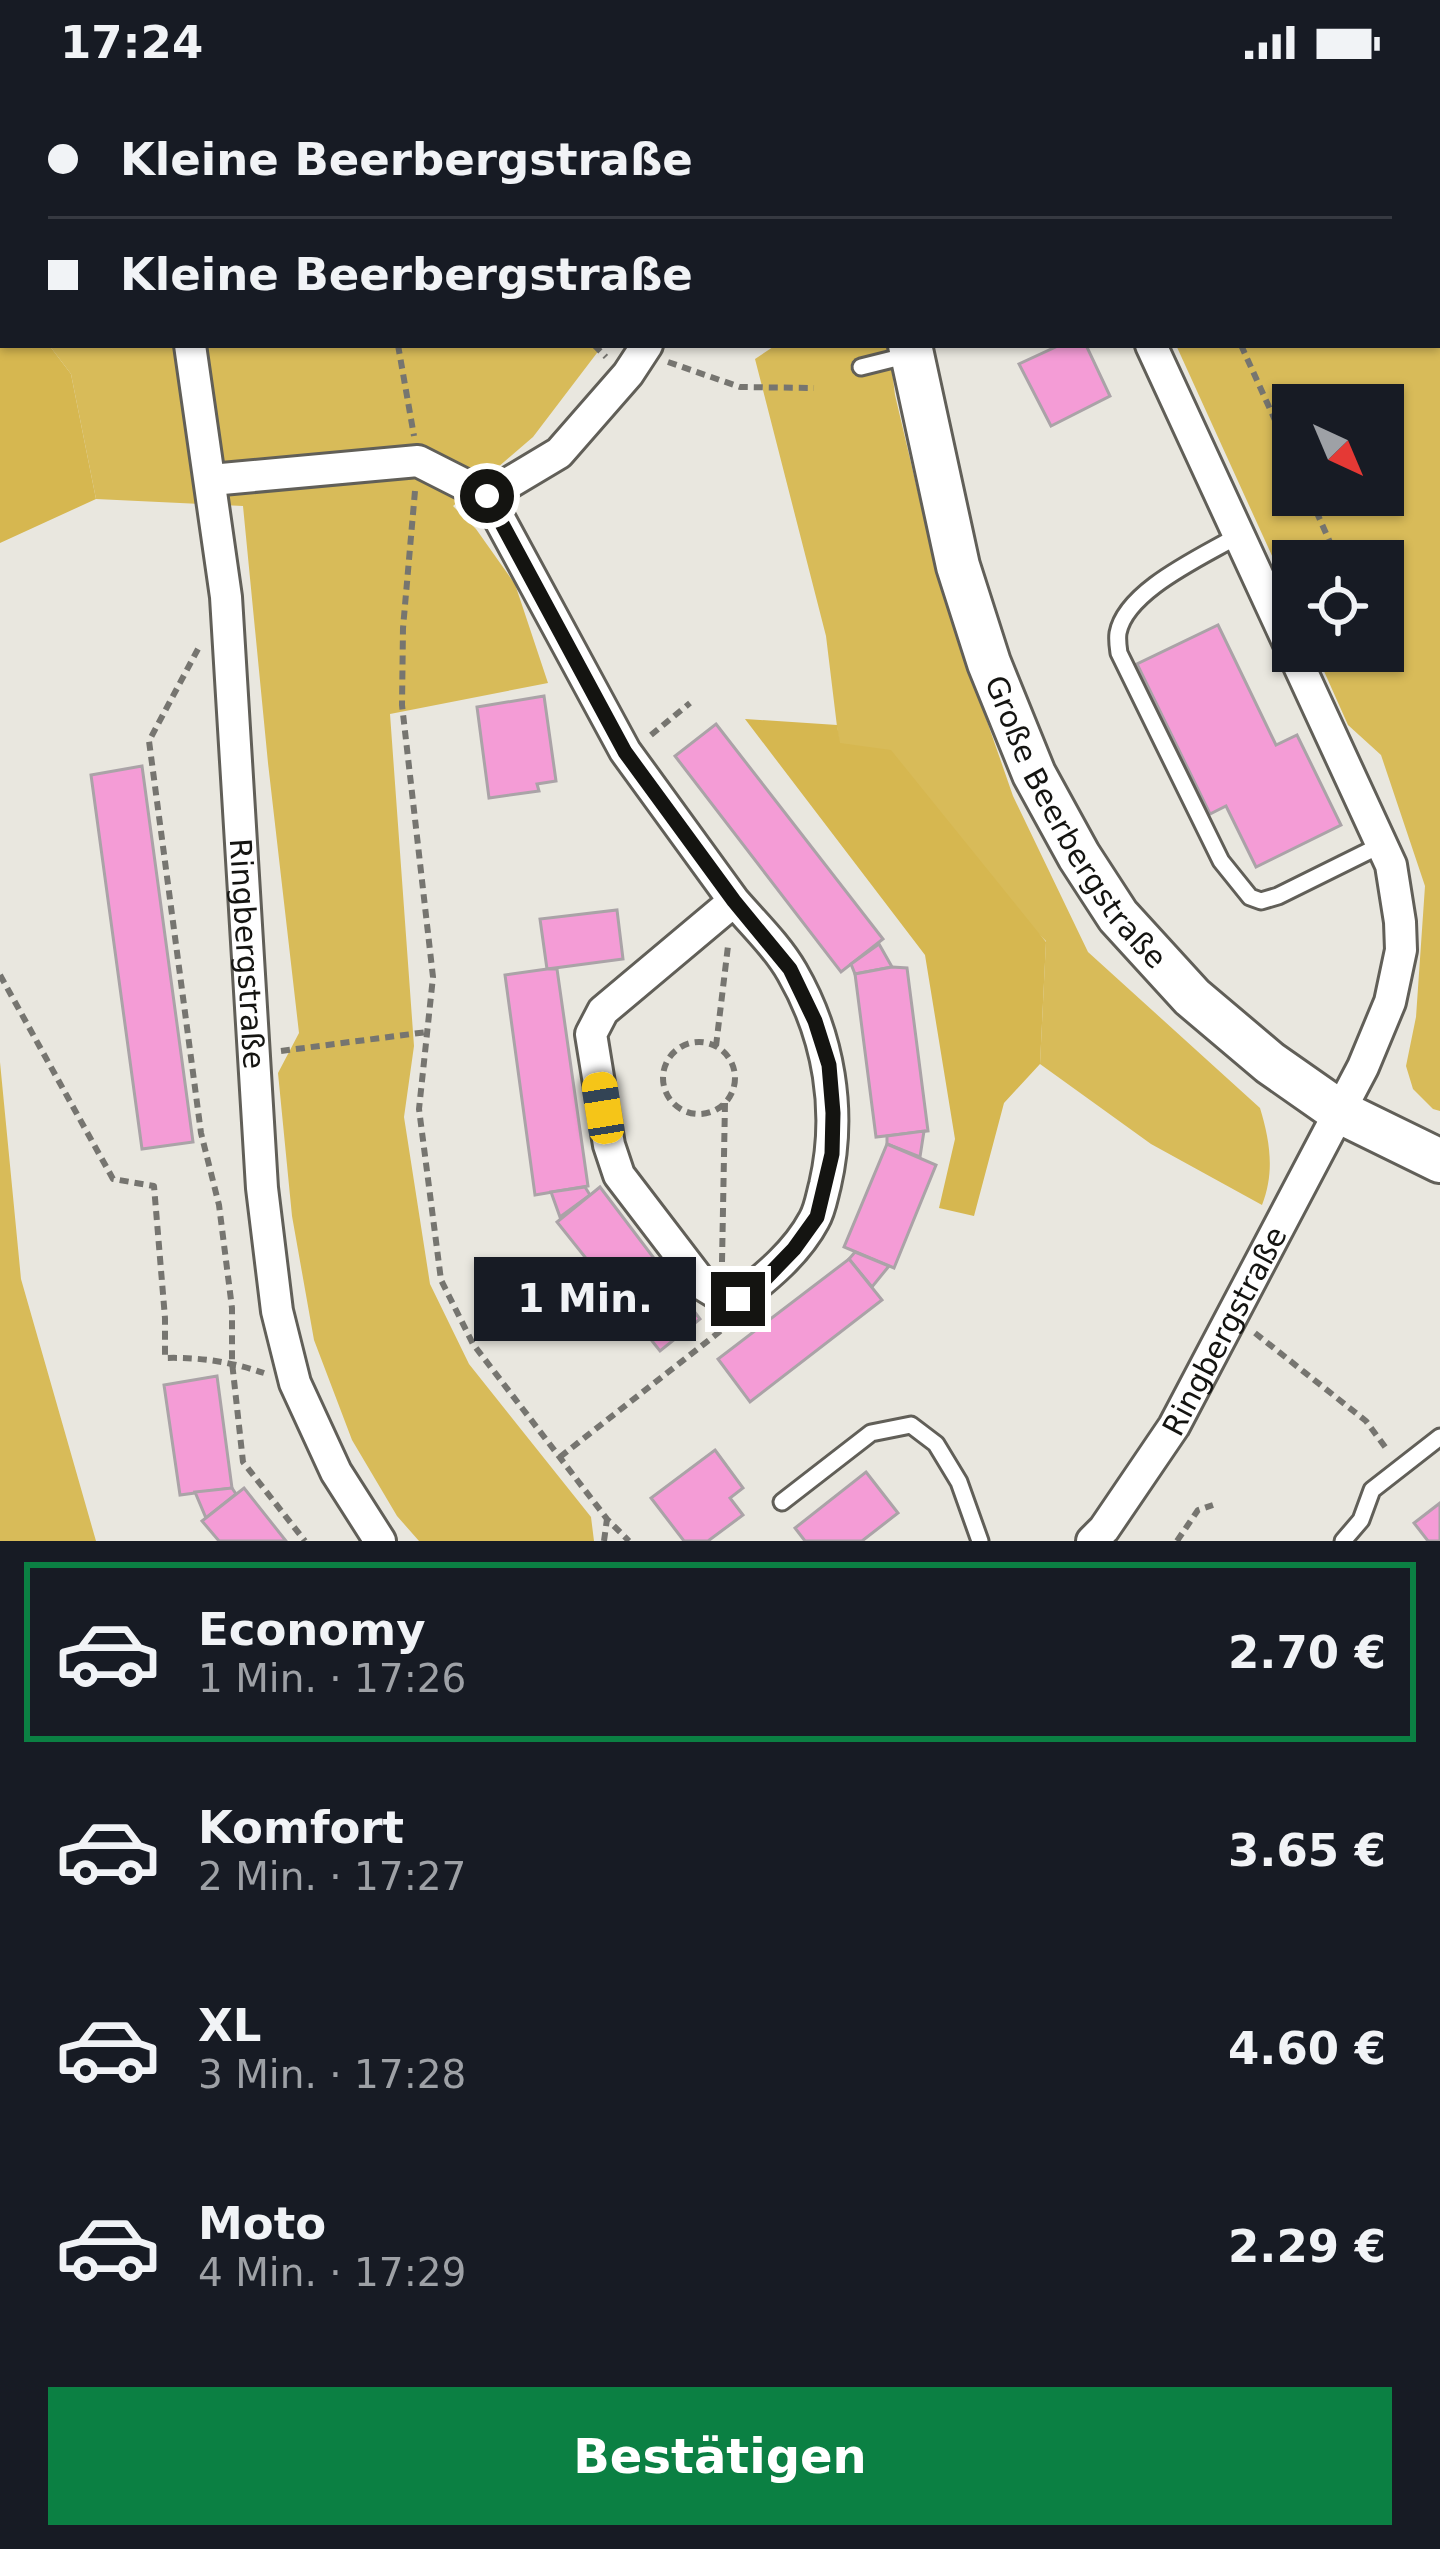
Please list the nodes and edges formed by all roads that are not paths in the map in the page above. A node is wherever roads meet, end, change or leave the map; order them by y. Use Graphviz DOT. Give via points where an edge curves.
graph roads {
  1 [pos="190,348"];
  2 [pos="645,348"];
  3 [pos="1152,348"];
  4 [pos="911,350"];
  5 [pos="861,367"];
  6 [pos="211,480"];
  7 [pos="487,496"];
  8 [pos="1239,535"];
  9 [pos="1381,845"];
  10 [pos="734,901"];
  11 [pos="1340,1112"];
  12 [pos="1440,1161"];
  13 [pos="1440,1437"];
  14 [pos="782,1502"];
  15 [pos="1106,1537"];
  16 [pos="380,1541"];
  17 [pos="980,1541"];
  18 [pos="1343,1541"];
  1 -- 6 [label="street, Ringbergstraße"];
  2 -- 7 [label="street" via="559,452"];
  3 -- 8 [label="street, Ringbergstraße"];
  4 -- 5 [label="lane"];
  4 -- 11 [label="street, Große Beerbergstraße" via="958,566 989,663 1034,774 1079,856 1118,916 1192,997"];
  6 -- 7 [label="street" via="418,461"];
  6 -- 16 [label="street, Ringbergstraße" via="277,1311 295,1383 336,1472"];
  7 -- 10 [label="street" via="625,752"];
  8 -- 9 [label="street, Ringbergstraße"];
  8 -- 9 [label="lane" via="1131,606 1118,653 1221,861 1250,897 1278,896"];
  9 -- 11 [label="street, Ringbergstraße" via="1401,950 1390,1002"];
  10 -- 10 [label="street" via="603,1011 591,1034 619,1175 703,1286 738,1299 817,1217 833,1113 815,1021 790,969"];
  11 -- 12 [label="street, Große Beerbergstraße"];
  11 -- 15 [label="street, Ringbergstraße" via="1174,1426"];
  13 -- 18 [label="lane" via="1372,1490"];
  14 -- 17 [label="lane" via="872,1432 911,1425 948,1463"];
}
